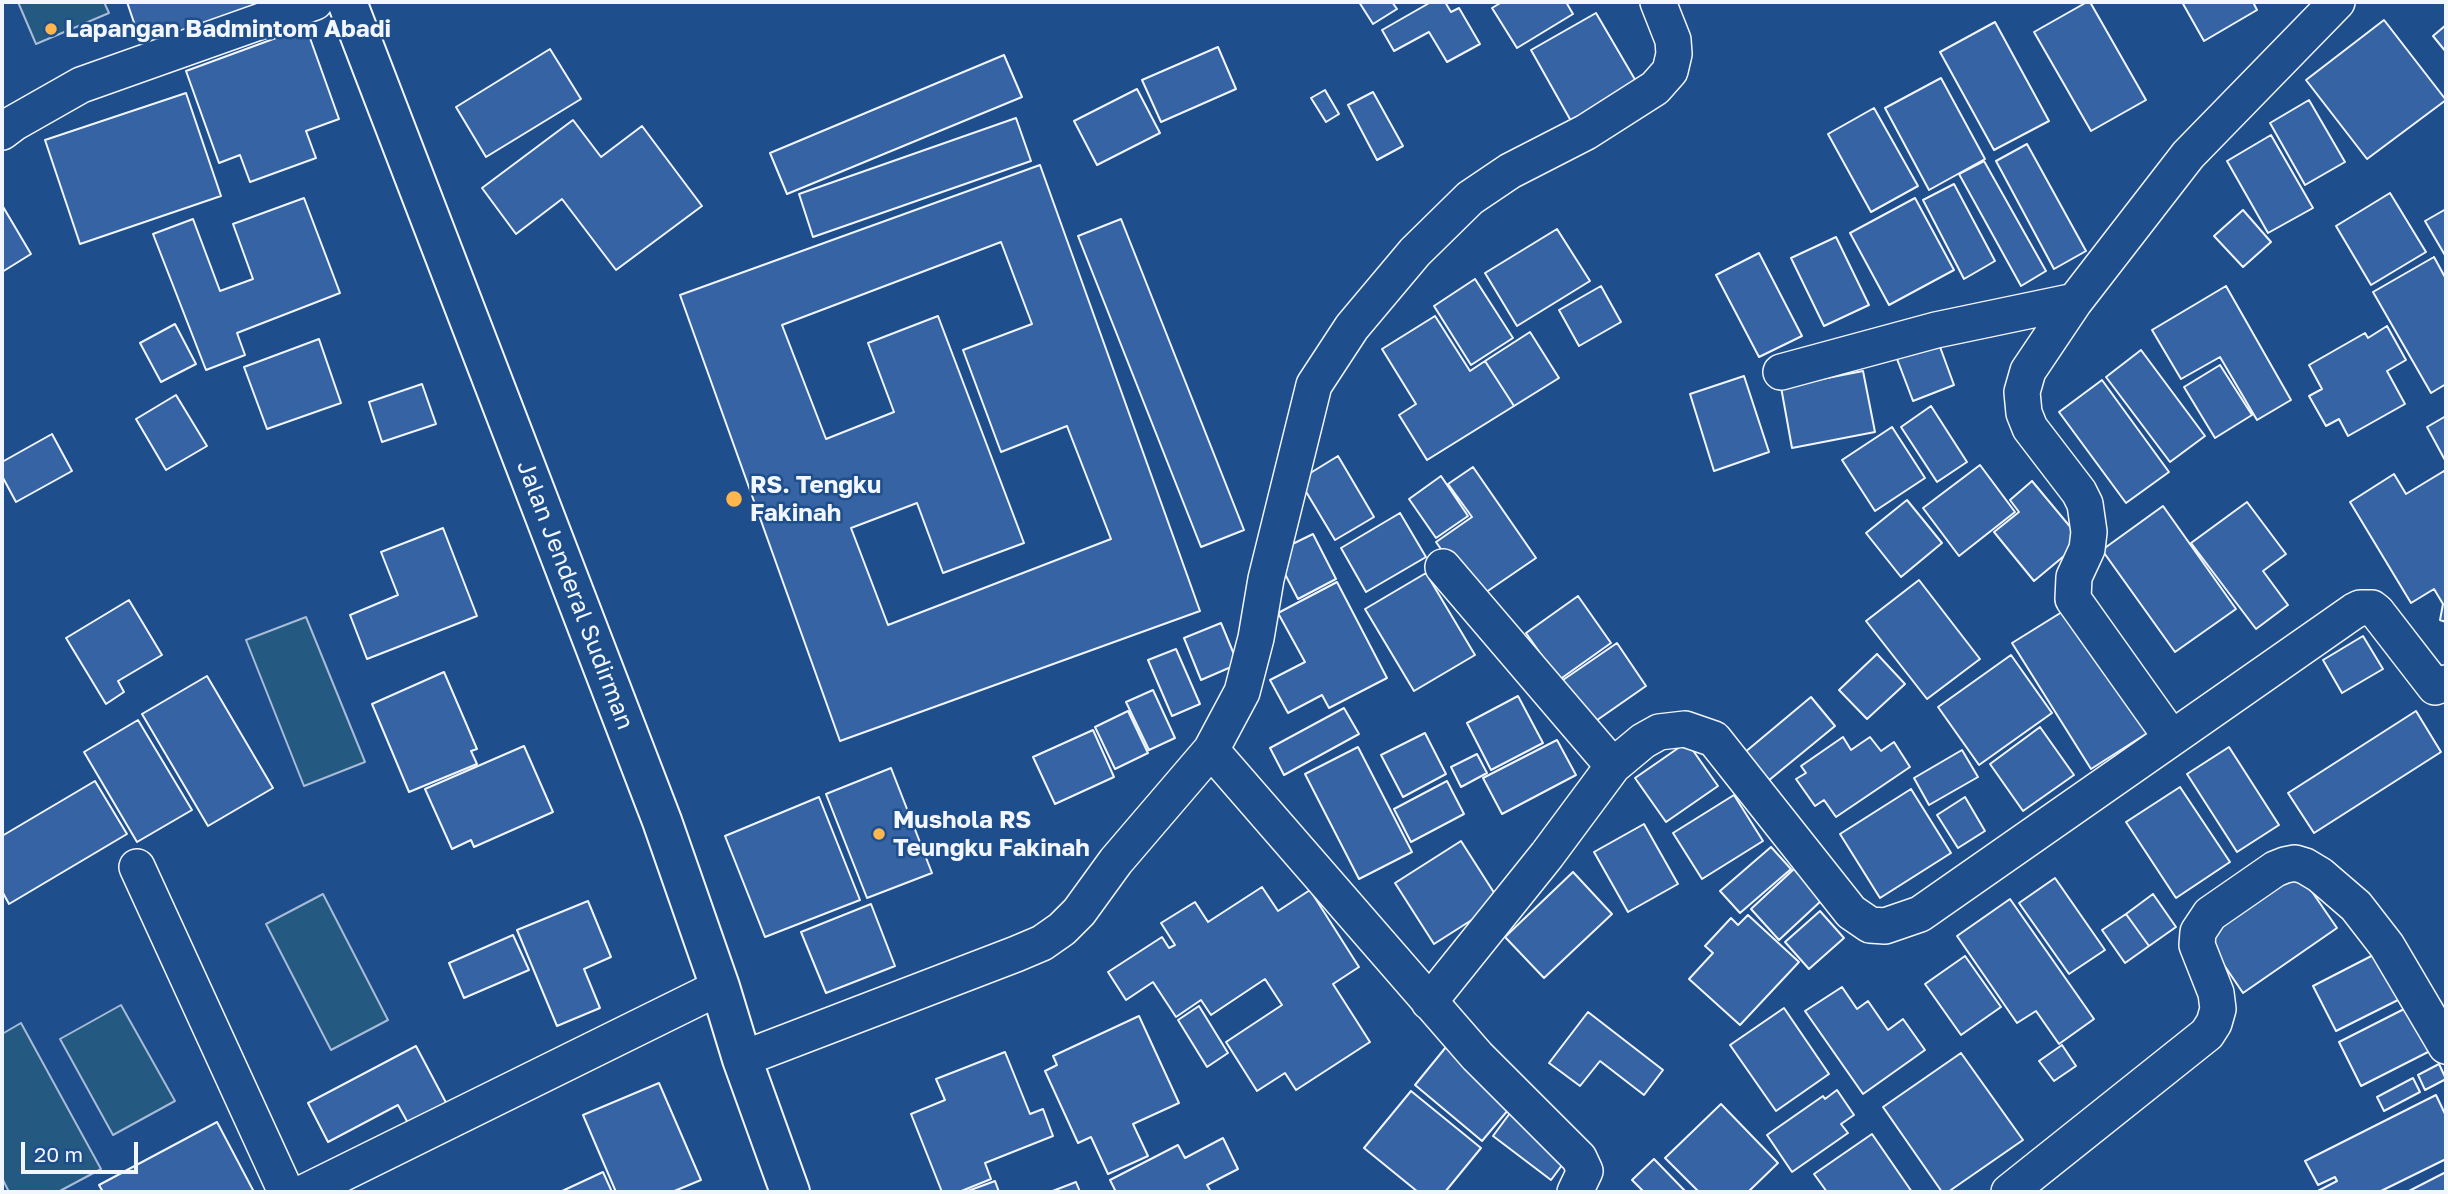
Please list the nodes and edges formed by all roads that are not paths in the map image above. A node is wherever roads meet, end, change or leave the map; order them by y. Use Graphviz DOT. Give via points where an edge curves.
graph roads {
  1 [pos="315,2"];
  2 [pos="347,2"];
  3 [pos="1658,2"];
  4 [pos="2337,2"];
  5 [pos="2,132"];
  6 [pos="2075,301"];
  7 [pos="1781,372"];
  8 [pos="1443,567"];
  9 [pos="2446,683"];
  10 [pos="2171,737"];
  11 [pos="1211,750"];
  12 [pos="1613,766"];
  13 [pos="137,867"];
  14 [pos="720,987"];
  15 [pos="1429,1002"];
  16 [pos="2446,1046"];
  17 [pos="742,1059"];
  18 [pos="286,1192"];
  19 [pos="306,1192"];
  20 [pos="790,1192"];
  21 [pos="1575,1192"];
  22 [pos="2009,1192"];
  1 -- 5 [label="street" via="81,85"];
  2 -- 14 [label="street, Jalan Jenderal Sudirman" via="662,821"];
  3 -- 11 [label="street" via="1674,54 1670,71 1655,88 1470,198 1415,252 1352,327 1314,385 1242,692"];
  4 -- 6 [label="street" via="2188,156"];
  6 -- 7 [label="street" via="1936,330"];
  6 -- 10 [label="street" via="2028,371 2022,392 2024,413 2030,429 2085,504 2087,549 2074,577 2073,599"];
  8 -- 12 [label="street"];
  9 -- 10 [label="street" via="2435,687 2377,612 2360,608"];
  10 -- 12 [label="street" via="1920,914 1885,926 1870,925 1851,912 1714,740 1685,729 1659,732"];
  11 -- 15 [label="street"];
  11 -- 17 [label="street" via="1116,861 1079,912 1042,943"];
  12 -- 15 [label="street"];
  13 -- 18 [label="street"];
  14 -- 17 [label="street, Jalan Jenderal Sudirman"];
  14 -- 19 [label="street"];
  15 -- 21 [label="street" via="1579,1158 1585,1171"];
  16 -- 22 [label="street" via="2387,946 2356,906 2305,866 2285,865 2210,914 2198,932 2197,946 2218,1009 2207,1034"];
  17 -- 20 [label="street, Jalan Jenderal Sudirman"];
}
